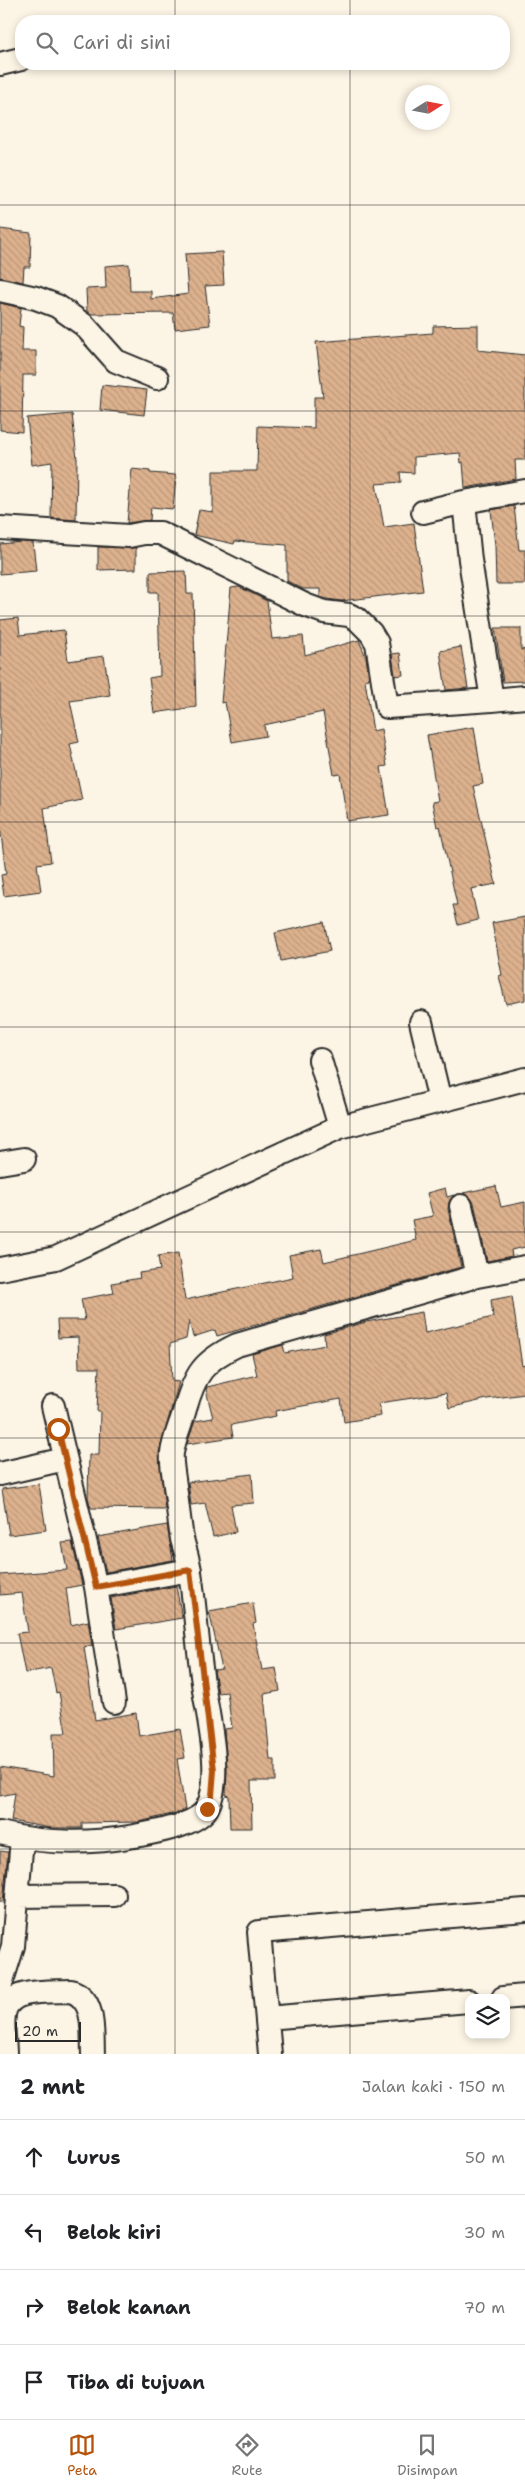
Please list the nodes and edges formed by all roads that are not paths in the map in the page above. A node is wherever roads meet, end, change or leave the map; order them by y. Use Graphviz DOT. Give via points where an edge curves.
graph roads {
  1 [pos="15,60"];
  2 [pos="0,64"];
  3 [pos="0,290"];
  4 [pos="157,378"];
  5 [pos="525,491"];
  6 [pos="464,502"];
  7 [pos="423,512"];
  8 [pos="0,528"];
  9 [pos="525,697"];
  10 [pos="492,700"];
  11 [pos="421,1022"];
  12 [pos="320,1060"];
  13 [pos="525,1079"];
  14 [pos="440,1101"];
  15 [pos="340,1127"];
  16 [pos="24,1159"];
  17 [pos="0,1163"];
  18 [pos="461,1206"];
  19 [pos="525,1267"];
  20 [pos="0,1269"];
  21 [pos="477,1276"];
  22 [pos="53,1406"];
  23 [pos="65,1459"];
  24 [pos="0,1474"];
  25 [pos="190,1570"];
  26 [pos="96,1587"];
  27 [pos="114,1702"];
  28 [pos="0,1833"];
  29 [pos="22,1838"];
  30 [pos="114,1895"];
  31 [pos="18,1896"];
  32 [pos="525,1910"];
  33 [pos="0,1987"];
  34 [pos="525,1996"];
  35 [pos="510,1997"];
  36 [pos="465,2001"];
  37 [pos="267,2018"];
  38 [pos="5,2054"];
  39 [pos="93,2054"];
  40 [pos="270,2054"];
  1 -- 2 [label="street"];
  3 -- 4 [label="street" via="57,306 84,325 116,362"];
  5 -- 6 [label="street"];
  6 -- 7 [label="street"];
  6 -- 10 [label="street"];
  8 -- 10 [label="street" via="128,536 160,533 305,605 357,619 377,643 387,707"];
  9 -- 10 [label="street"];
  11 -- 14 [label="street"];
  12 -- 15 [label="street"];
  13 -- 14 [label="street"];
  14 -- 15 [label="street"];
  15 -- 20 [label="street" via="56,1258"];
  16 -- 17 [label="street"];
  18 -- 21 [label="street"];
  19 -- 21 [label="street"];
  21 -- 25 [label="street" via="237,1345 217,1354 203,1367 190,1392 172,1454 182,1538"];
  22 -- 23 [label="street"];
  23 -- 24 [label="street"];
  23 -- 26 [label="street"];
  25 -- 26 [label="street"];
  25 -- 29 [label="street" via="214,1770 212,1796 207,1809 172,1829 112,1840 81,1842"];
  26 -- 27 [label="street"];
  28 -- 29 [label="street"];
  29 -- 31 [label="street"];
  30 -- 31 [label="street"];
  31 -- 33 [label="street" via="14,1946"];
  32 -- 37 [label="street" via="259,1932"];
  34 -- 35 [label="street"];
  36 -- 37 [label="street"];
  37 -- 40 [label="street"];
  38 -- 39 [label="street" via="4,2014 7,2004 22,1994 71,1991 85,2000 89,2009"];
}
